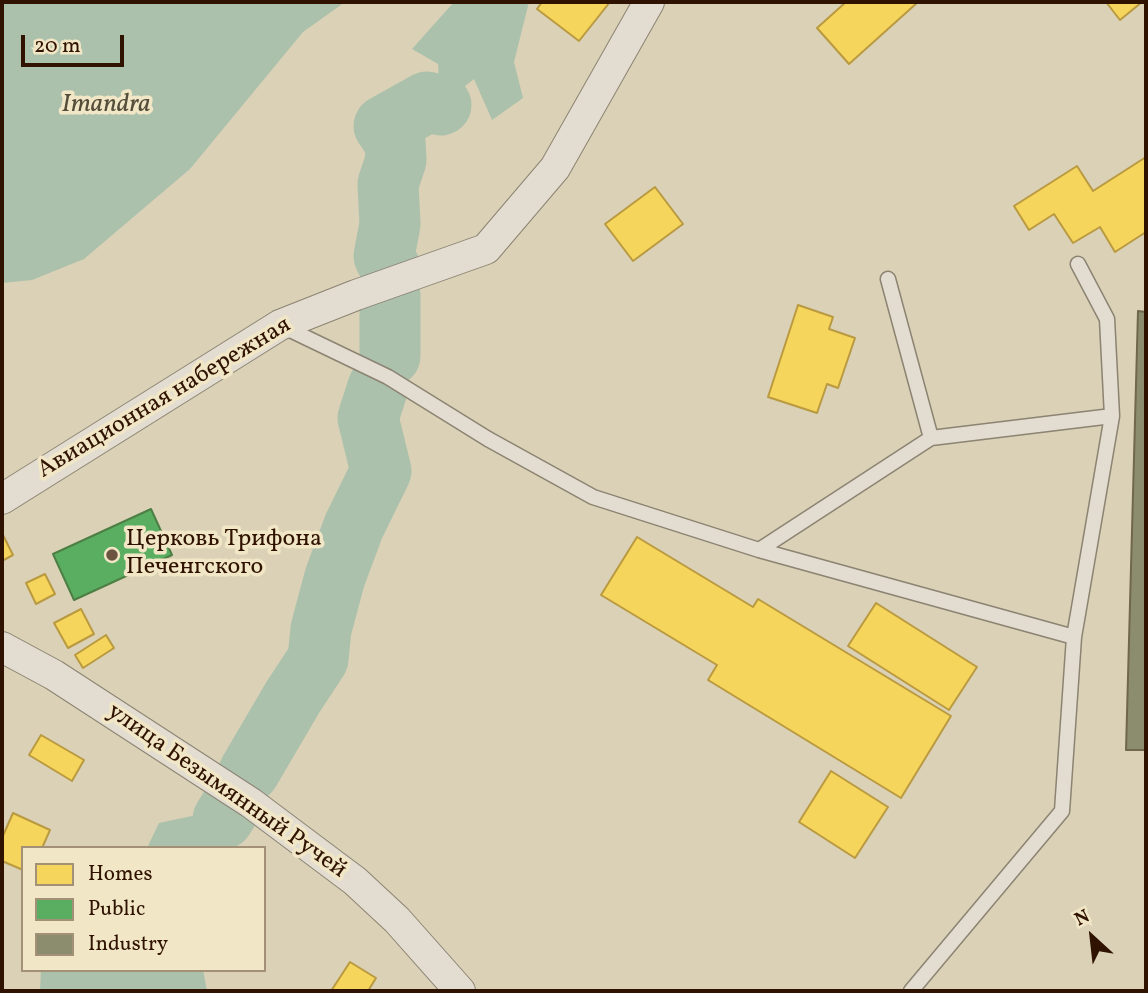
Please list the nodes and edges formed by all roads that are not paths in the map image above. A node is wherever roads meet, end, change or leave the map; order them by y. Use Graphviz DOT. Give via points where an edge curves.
graph roads {
  1 [pos="649,2"];
  2 [pos="1078,264"];
  3 [pos="888,279"];
  4 [pos="280,325"];
  5 [pos="1112,416"];
  6 [pos="931,438"];
  7 [pos="2,499"];
  8 [pos="759,550"];
  9 [pos="1073,638"];
  10 [pos="2,648"];
  11 [pos="460,991"];
  12 [pos="911,991"];
  1 -- 4 [label="street, Авиационная набережная" via="555,168 486,249"];
  2 -- 5 [label="lane" via="1107,319"];
  3 -- 6 [label="lane"];
  4 -- 7 [label="street, Авиационная набережная"];
  4 -- 8 [label="lane" via="388,377 593,497"];
  5 -- 6 [label="lane"];
  5 -- 9 [label="lane"];
  6 -- 8 [label="lane"];
  8 -- 9 [label="lane"];
  9 -- 12 [label="lane" via="1062,811"];
  10 -- 11 [label="street, улица Безымянный Ручей" via="54,675 251,803 355,881"];
}
